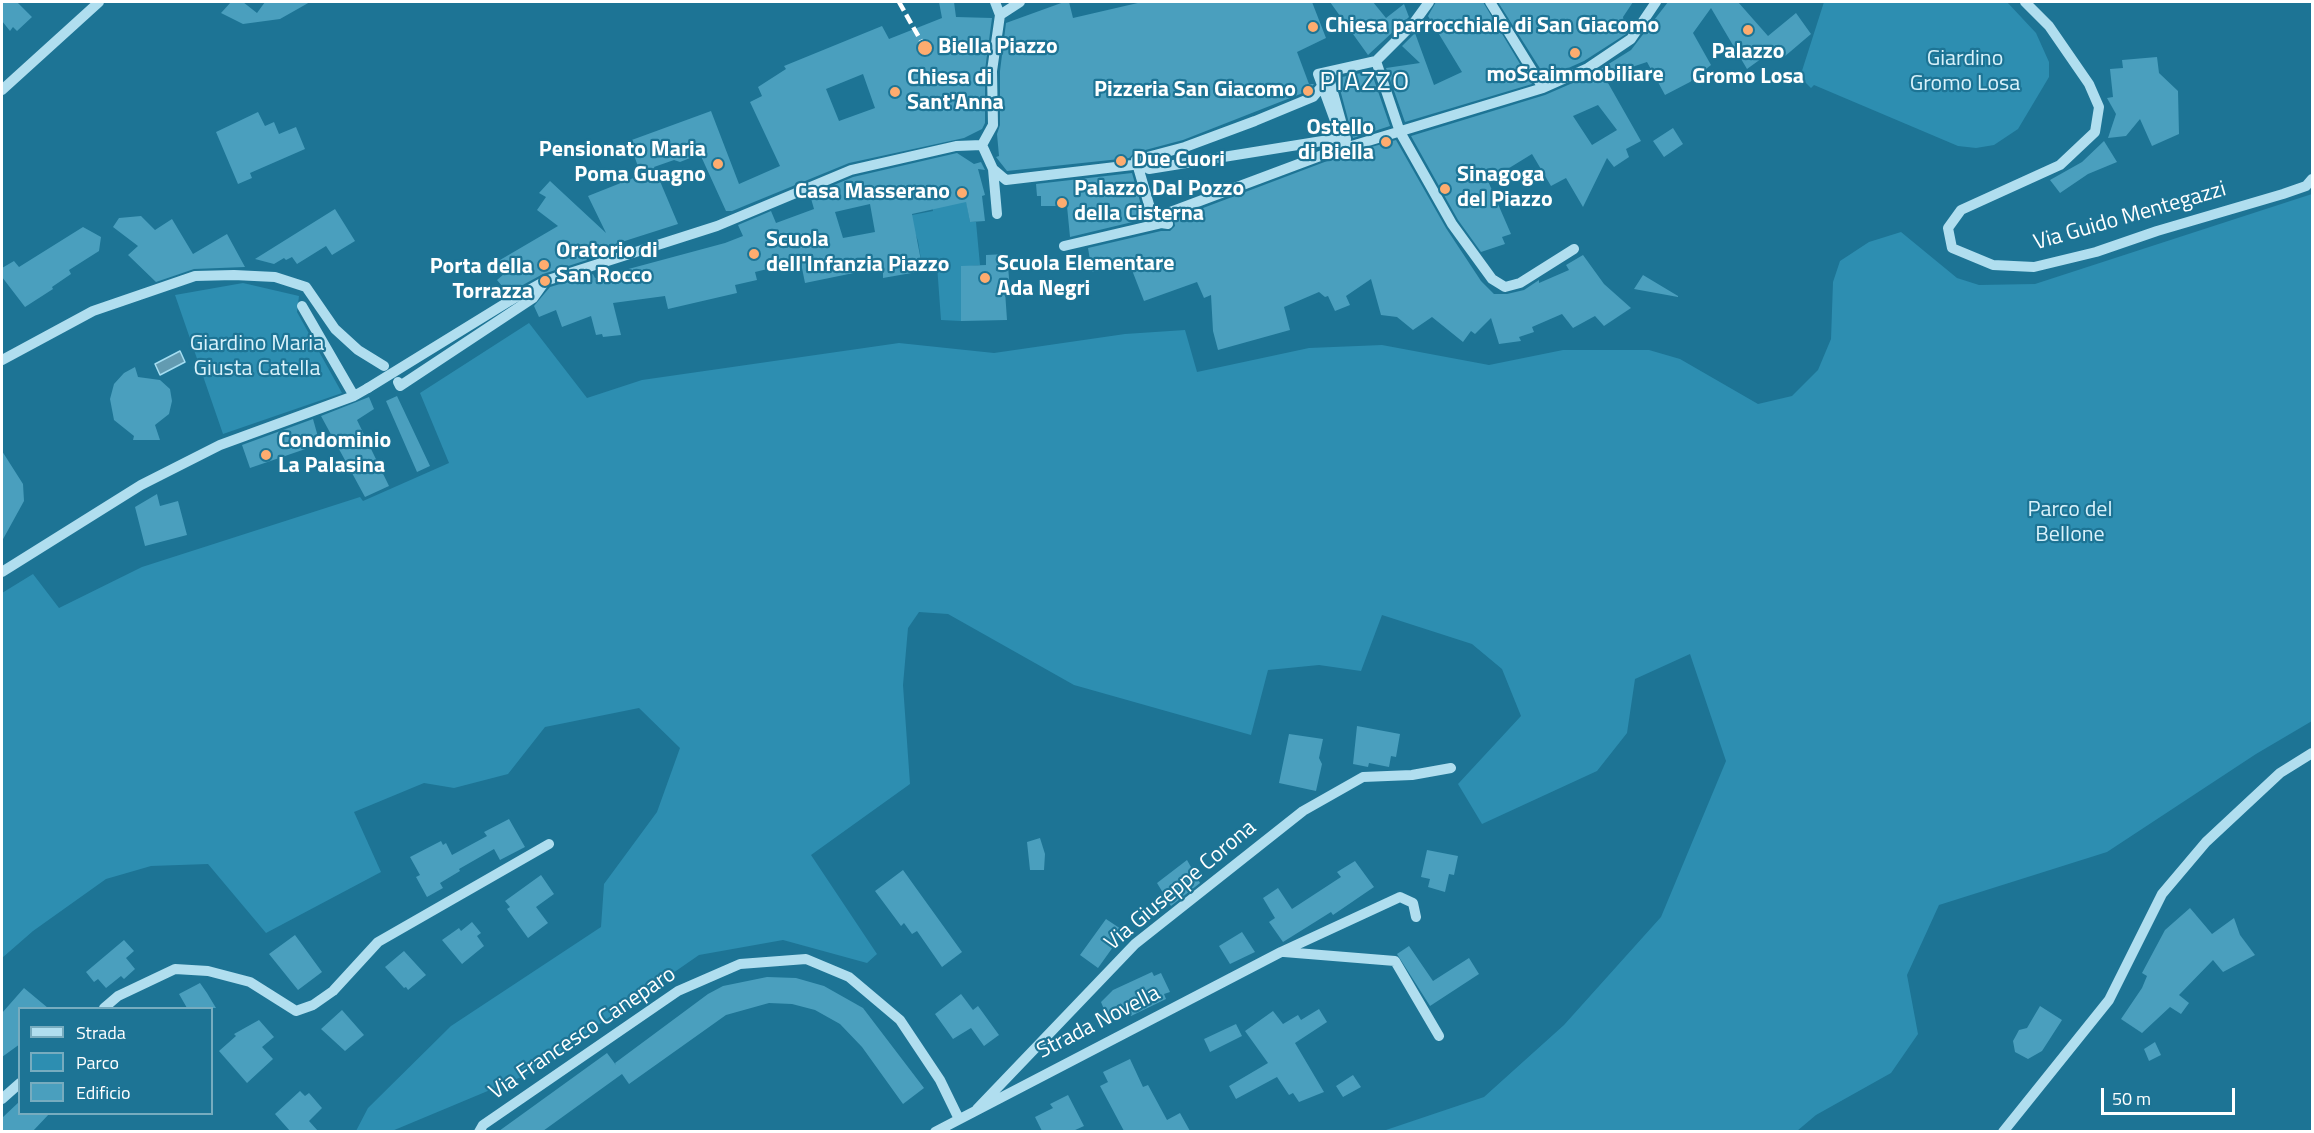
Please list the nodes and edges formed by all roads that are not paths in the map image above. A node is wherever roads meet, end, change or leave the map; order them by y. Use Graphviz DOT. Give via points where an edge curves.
graph roads {
  1 [pos="99,2"];
  2 [pos="996,2"];
  3 [pos="1020,2"];
  4 [pos="1429,2"];
  5 [pos="1490,2"];
  6 [pos="1656,2"];
  7 [pos="2025,2"];
  8 [pos="1000,15"];
  9 [pos="1376,61"];
  10 [pos="1322,87"];
  11 [pos="1543,88"];
  12 [pos="2,90"];
  13 [pos="1400,132"];
  14 [pos="1342,142"];
  15 [pos="982,145"];
  16 [pos="1143,166"];
  17 [pos="993,169"];
  18 [pos="2313,179"];
  19 [pos="997,214"];
  20 [pos="1158,224"];
  21 [pos="1064,246"];
  22 [pos="1574,249"];
  23 [pos="545,281"];
  24 [pos="302,306"];
  25 [pos="2,360"];
  26 [pos="384,366"];
  27 [pos="398,382"];
  28 [pos="354,396"];
  29 [pos="2,572"];
  30 [pos="2313,753"];
  31 [pos="1451,768"];
  32 [pos="549,844"];
  33 [pos="1416,917"];
  34 [pos="1281,952"];
  35 [pos="105,1007"];
  36 [pos="1439,1036"];
  37 [pos="18,1085"];
  38 [pos="2,1099"];
  39 [pos="977,1109"];
  40 [pos="959,1119"];
  41 [pos="479,1131"];
  42 [pos="935,1131"];
  43 [pos="2002,1131"];
  1 -- 12 [label="street"];
  2 -- 8 [label="street"];
  3 -- 8 [label="street"];
  4 -- 9 [label="street"];
  5 -- 11 [label="street"];
  6 -- 11 [label="street" via="1631,39 1588,68"];
  7 -- 18 [label="street, Via Guido Mentegazzi" via="2049,26 2089,84 2098,108 2095,132 2060,165 1961,210 1947,228 1952,248 1993,265 2034,267 2096,252 2283,194 2306,186"];
  8 -- 15 [label="street" via="992,71 993,125"];
  9 -- 10 [label="street" via="1318,74"];
  9 -- 13 [label="street"];
  10 -- 14 [label="street" via="1329,78 1346,139"];
  10 -- 16 [label="street" via="1313,97 1255,121 1136,160"];
  11 -- 13 [label="street"];
  13 -- 14 [label="street"];
  13 -- 22 [label="street" via="1452,224 1492,279 1505,287 1520,283"];
  14 -- 16 [label="street"];
  14 -- 20 [label="street" via="1165,213 1168,224"];
  15 -- 17 [label="street"];
  15 -- 23 [label="street" via="956,146 851,170 717,226"];
  16 -- 17 [label="street" via="1006,180"];
  16 -- 20 [label="street" via="1154,222"];
  17 -- 19 [label="street"];
  20 -- 21 [label="street"];
  23 -- 27 [label="street" via="533,298 400,386"];
  23 -- 28 [label="street, bridge"];
  24 -- 28 [label="street"];
  25 -- 26 [label="street" via="93,311 195,276 234,274 275,277 306,287 335,329"];
  28 -- 29 [label="street" via="220,445 141,485"];
  30 -- 43 [label="street" via="2272,780 2206,842 2162,894 2109,1000"];
  31 -- 39 [label="street, Via Giuseppe Corona" via="1363,777 1303,811 1135,944"];
  32 -- 35 [label="street" via="378,942 333,991 313,1005 296,1011 250,982 207,971 175,969 118,996"];
  33 -- 34 [label="street, Strada Novella" via="1413,903 1400,897"];
  34 -- 36 [label="street" via="1395,961"];
  34 -- 39 [label="street, Strada Novella"];
  37 -- 38 [label="street"];
  39 -- 40 [label="street, Strada Novella"];
  40 -- 41 [label="street, Via Francesco Caneparo" via="940,1080 900,1020 849,977 806,959 740,964 678,991"];
  40 -- 42 [label="street, Strada Novella"];
}
